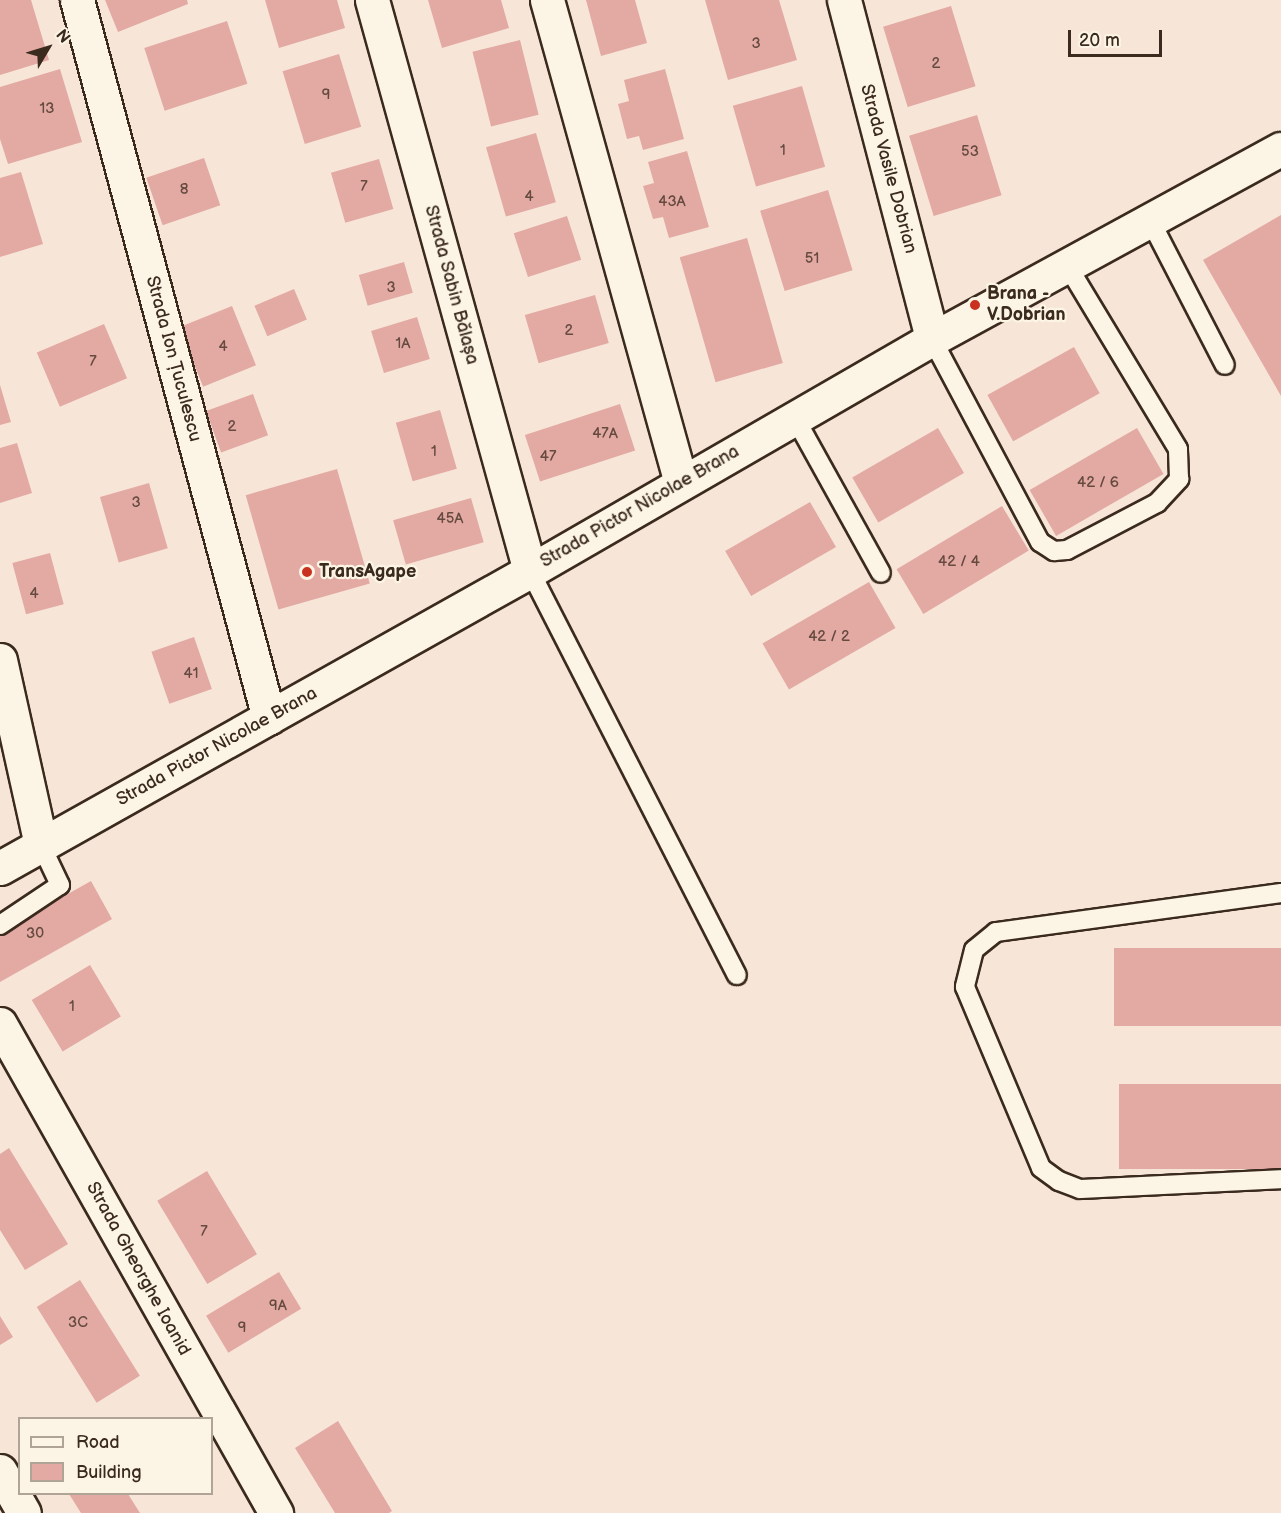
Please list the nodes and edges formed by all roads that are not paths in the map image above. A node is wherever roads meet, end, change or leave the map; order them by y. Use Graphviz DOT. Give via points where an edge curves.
graph roads {
  1 [pos="77,0"];
  2 [pos="372,0"];
  3 [pos="547,0"];
  4 [pos="844,0"];
  5 [pos="1281,149"];
  6 [pos="1150,220"];
  7 [pos="1067,265"];
  8 [pos="932,339"];
  9 [pos="1225,366"];
  10 [pos="795,418"];
  11 [pos="681,483"];
  12 [pos="530,571"];
  13 [pos="881,573"];
  14 [pos="0,660"];
  15 [pos="269,718"];
  16 [pos="41,845"];
  17 [pos="0,868"];
  18 [pos="1281,893"];
  19 [pos="0,925"];
  20 [pos="737,975"];
  21 [pos="0,1024"];
  22 [pos="1281,1179"];
  23 [pos="0,1471"];
  24 [pos="24,1513"];
  25 [pos="276,1513"];
  1 -- 15 [label="street, Strada Ion Țuculescu"];
  2 -- 12 [label="street, Strada Sabin Bălașa"];
  3 -- 11 [label="street"];
  4 -- 8 [label="street, Strada Vasile Dobrian"];
  5 -- 6 [label="street, Strada Pictor Nicolae Brana"];
  6 -- 7 [label="street, Strada Pictor Nicolae Brana"];
  6 -- 9 [label="lane"];
  7 -- 8 [label="street, Strada Pictor Nicolae Brana"];
  7 -- 8 [label="lane" via="1178,449 1179,479 1157,503 1067,550 1054,551 1040,542"];
  8 -- 10 [label="street, Strada Pictor Nicolae Brana"];
  10 -- 11 [label="street, Strada Pictor Nicolae Brana"];
  10 -- 13 [label="lane"];
  11 -- 12 [label="street, Strada Pictor Nicolae Brana"];
  12 -- 15 [label="street, Strada Pictor Nicolae Brana"];
  12 -- 20 [label="lane"];
  14 -- 16 [label="street"];
  15 -- 16 [label="street, Strada Pictor Nicolae Brana"];
  16 -- 17 [label="street, Strada Pictor Nicolae Brana"];
  16 -- 19 [label="lane" via="60,885"];
  18 -- 22 [label="lane" via="996,932 974,950 965,987 1041,1168 1059,1181 1080,1189"];
  21 -- 25 [label="street, Strada Gheorghe Ioanid"];
  23 -- 24 [label="street"];
}
